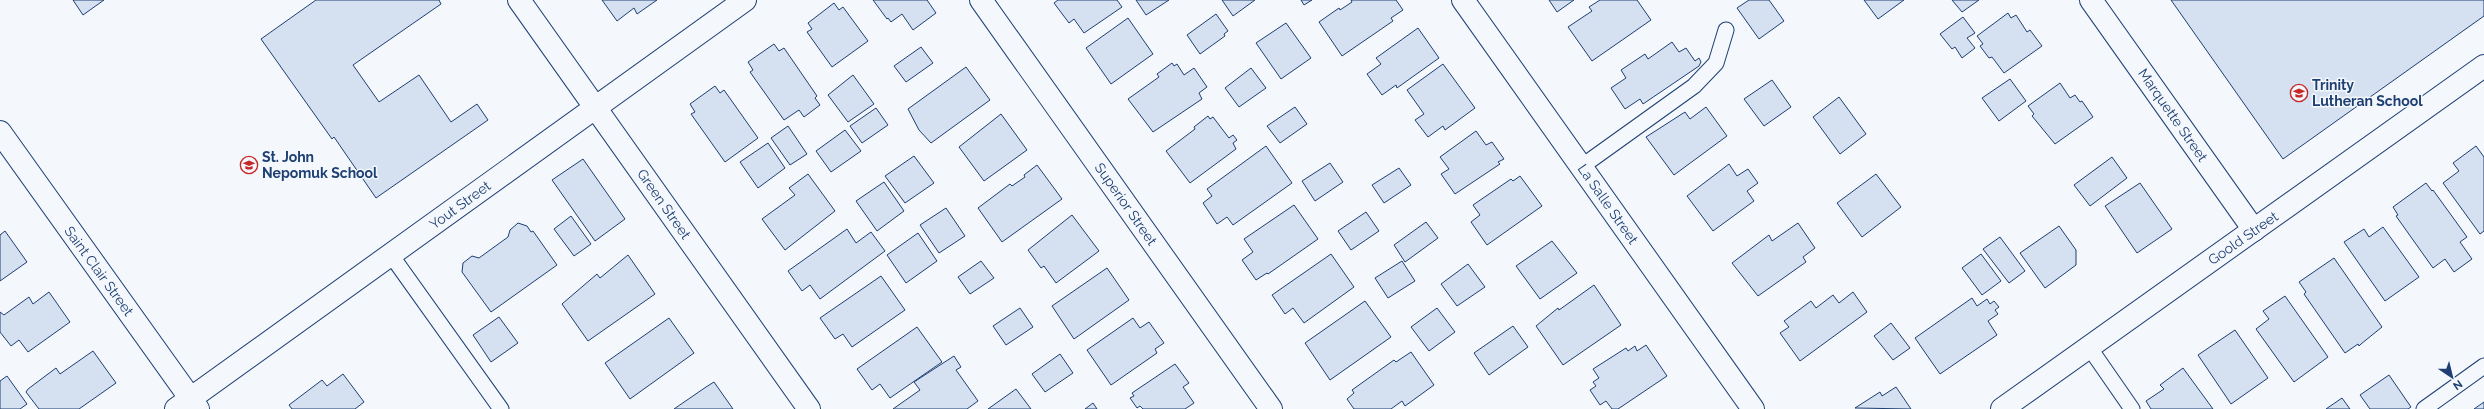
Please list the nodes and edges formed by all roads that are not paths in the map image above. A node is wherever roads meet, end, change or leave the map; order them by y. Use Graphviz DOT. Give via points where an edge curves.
graph roads {
  1 [pos="518,0"];
  2 [pos="745,0"];
  3 [pos="981,0"];
  4 [pos="1463,0"];
  5 [pos="2091,0"];
  6 [pos="1726,30"];
  7 [pos="2484,66"];
  8 [pos="595,108"];
  9 [pos="0,132"];
  10 [pos="1581,167"];
  11 [pos="2254,230"];
  12 [pos="391,255"];
  13 [pos="2089,347"];
  14 [pos="2484,366"];
  15 [pos="188,405"];
  16 [pos="501,409"];
  17 [pos="809,409"];
  18 [pos="1271,409"];
  19 [pos="1753,409"];
  20 [pos="2002,409"];
  21 [pos="2132,409"];
  22 [pos="2424,409"];
  1 -- 8 [label="street, Green Street"];
  2 -- 8 [label="street, Yout Street"];
  3 -- 18 [label="street, Superior Street"];
  4 -- 10 [label="street, La Salle Street"];
  5 -- 11 [label="street, Marquette Street"];
  6 -- 10 [label="lane" via="1716,63 1694,86"];
  7 -- 11 [label="street, Goold Street"];
  8 -- 12 [label="street, Yout Street"];
  8 -- 17 [label="street, Green Street"];
  9 -- 15 [label="street, Saint Clair Street"];
  10 -- 19 [label="street, La Salle Street"];
  11 -- 13 [label="street, Goold Street"];
  12 -- 15 [label="street, Yout Street"];
  12 -- 16 [label="lane"];
  13 -- 20 [label="street, Goold Street"];
  13 -- 21 [label="lane"];
  14 -- 22 [label="lane"];
}
